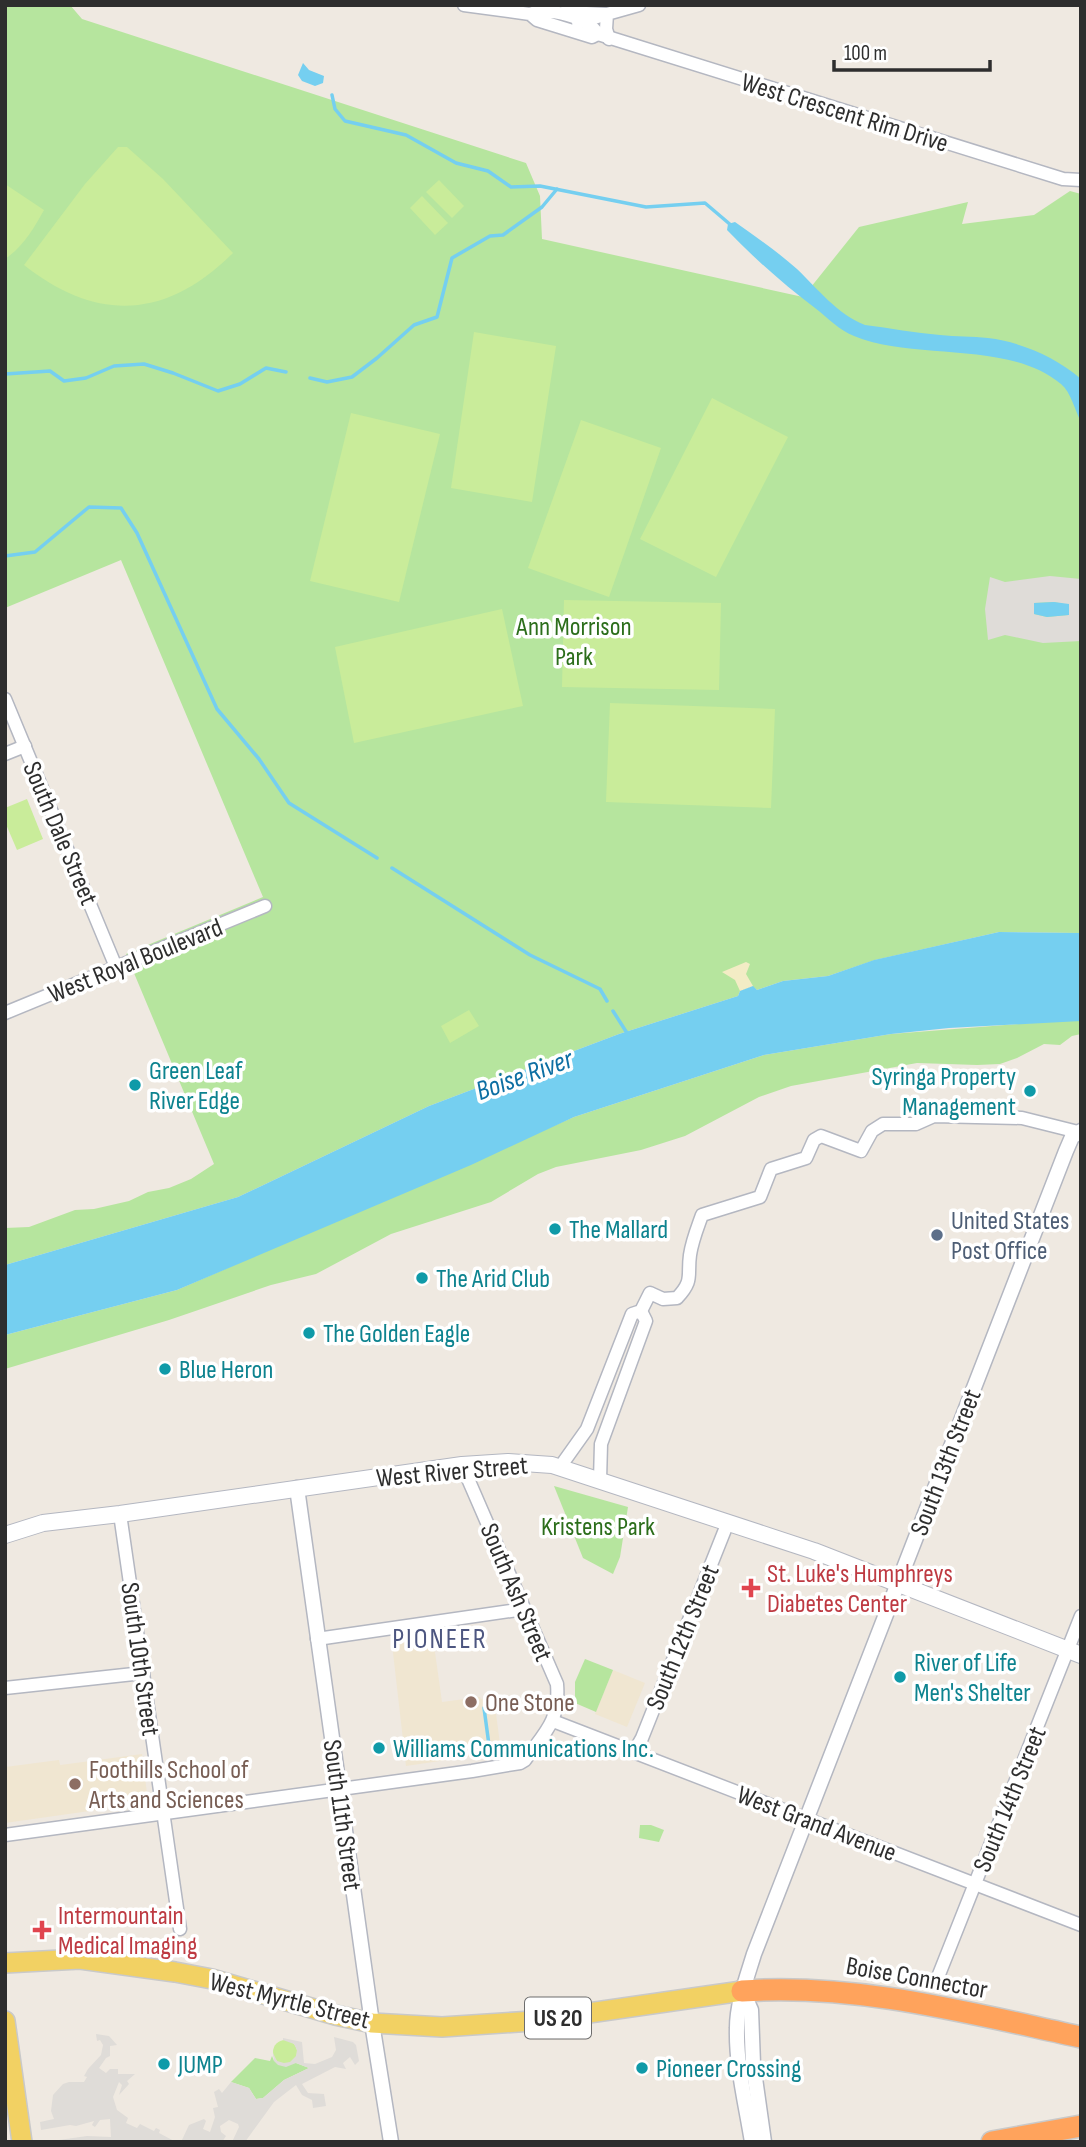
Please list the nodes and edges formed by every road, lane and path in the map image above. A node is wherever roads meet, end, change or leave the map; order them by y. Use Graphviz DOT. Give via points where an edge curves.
graph roads {
  1 [pos="464,5"];
  2 [pos="639,5"];
  3 [pos="556,11"];
  4 [pos="530,14"];
  5 [pos="607,14"];
  6 [pos="582,22"];
  7 [pos="557,26"];
  8 [pos="604,37"];
  9 [pos="1081,180"];
  10 [pos="5,699"];
  11 [pos="25,746"];
  12 [pos="5,754"];
  13 [pos="265,906"];
  14 [pos="116,967"];
  15 [pos="5,1013"];
  16 [pos="1079,1131"];
  17 [pos="641,1311"];
  18 [pos="462,1465"];
  19 [pos="560,1467"];
  20 [pos="600,1480"];
  21 [pos="297,1488"];
  22 [pos="120,1514"];
  23 [pos="728,1521"];
  24 [pos="5,1535"];
  25 [pos="898,1583"];
  26 [pos="524,1609"];
  27 [pos="1081,1616"];
  28 [pos="317,1639"];
  29 [pos="1074,1652"];
  30 [pos="143,1673"];
  31 [pos="5,1688"];
  32 [pos="553,1721"];
  33 [pos="634,1752"];
  34 [pos="339,1790"];
  35 [pos="163,1813"];
  36 [pos="805,1819"];
  37 [pos="5,1835"];
  38 [pos="975,1884"];
  39 [pos="1081,1925"];
  40 [pos="180,1929"];
  41 [pos="5,1963"];
  42 [pos="936,1982"];
  43 [pos="743,1991"];
  44 [pos="5,2021"];
  45 [pos="372,2023"];
  46 [pos="1081,2037"];
  47 [pos="1081,2126"];
  48 [pos="16,2134"];
  49 [pos="391,2142"];
  50 [pos="752,2142"];
  51 [pos="764,2142"];
  52 [pos="992,2142"];
  1 -- 4 [label="street, West Crescent Rim Drive"];
  2 -- 5 [label="street"];
  3 -- 4 [label="street, West Crescent Rim Drive"];
  3 -- 5 [label="street"];
  3 -- 6 [label="street, West Crescent Rim Drive"];
  4 -- 7 [label="street, West Crescent Rim Drive"];
  5 -- 6 [label="street"];
  5 -- 8 [label="street"];
  6 -- 7 [label="street"];
  6 -- 8 [label="street, West Crescent Rim Drive"];
  7 -- 8 [label="street, West Crescent Rim Drive"];
  8 -- 9 [label="street, West Crescent Rim Drive" via="1063,179"];
  10 -- 11 [label="street, South Dale Street"];
  11 -- 12 [label="street"];
  11 -- 14 [label="street, South Dale Street"];
  13 -- 14 [label="street, West Royal Boulevard"];
  14 -- 15 [label="street, West Royal Boulevard"];
  16 -- 17 [label="street" via="1022,1118 934,1116 916,1124 883,1124 872,1131 861,1151 821,1136 814,1140 806,1158 771,1169 760,1197 702,1216 693,1238 687,1288 670,1299 650,1293"];
  16 -- 25 [label="street, South 13th Street" via="1066,1151"];
  17 -- 19 [label="street" via="632,1314 587,1429"];
  17 -- 20 [label="street" via="646,1321 601,1444"];
  18 -- 19 [label="main road, West River Street" via="508,1462"];
  18 -- 21 [label="main road, West River Street"];
  18 -- 26 [label="street, South Ash Street"];
  19 -- 20 [label="main road, West River Street"];
  20 -- 23 [label="main road, West River Street"];
  21 -- 22 [label="main road, West River Street"];
  21 -- 28 [label="street, South 11th Street"];
  22 -- 24 [label="main road, West River Street" via="43,1523"];
  22 -- 30 [label="street, South 10th Street"];
  23 -- 25 [label="main road, West River Street"];
  23 -- 33 [label="street, South 12th Street"];
  25 -- 29 [label="main road, West River Street"];
  25 -- 36 [label="street, South 13th Street"];
  26 -- 28 [label="street"];
  26 -- 32 [label="street, South Ash Street" via="557,1684"];
  27 -- 29 [label="street, South 14th Street"];
  28 -- 34 [label="street, South 11th Street"];
  29 -- 38 [label="street, South 14th Street"];
  30 -- 31 [label="street"];
  30 -- 35 [label="street, South 10th Street"];
  32 -- 33 [label="street, West Grand Avenue"];
  32 -- 34 [label="street" via="520,1763"];
  33 -- 36 [label="street, West Grand Avenue"];
  34 -- 35 [label="street"];
  34 -- 45 [label="street, South 11th Street"];
  35 -- 37 [label="street"];
  35 -- 40 [label="street, South 10th Street"];
  36 -- 38 [label="street, West Grand Avenue"];
  36 -- 43 [label="street, South 13th Street"];
  38 -- 39 [label="street, West Grand Avenue"];
  38 -- 42 [label="street, South 14th Street"];
  41 -- 45 [label="main road, West Myrtle Street / US 20" via="80,1959 175,1972"];
  43 -- 45 [label="main road, West Myrtle Street / US 20" via="533,2021 442,2027"];
  43 -- 46 [label="highway, Boise Connector / US 20" via="844,1991 889,1997"];
  43 -- 50 [label="street, South 13th Street" via="736,2026"];
  43 -- 51 [label="street" via="751,2010 752,2064"];
  44 -- 48 [label="main road"];
  45 -- 49 [label="street, South 11th Street"];
  47 -- 52 [label="highway"];
}
